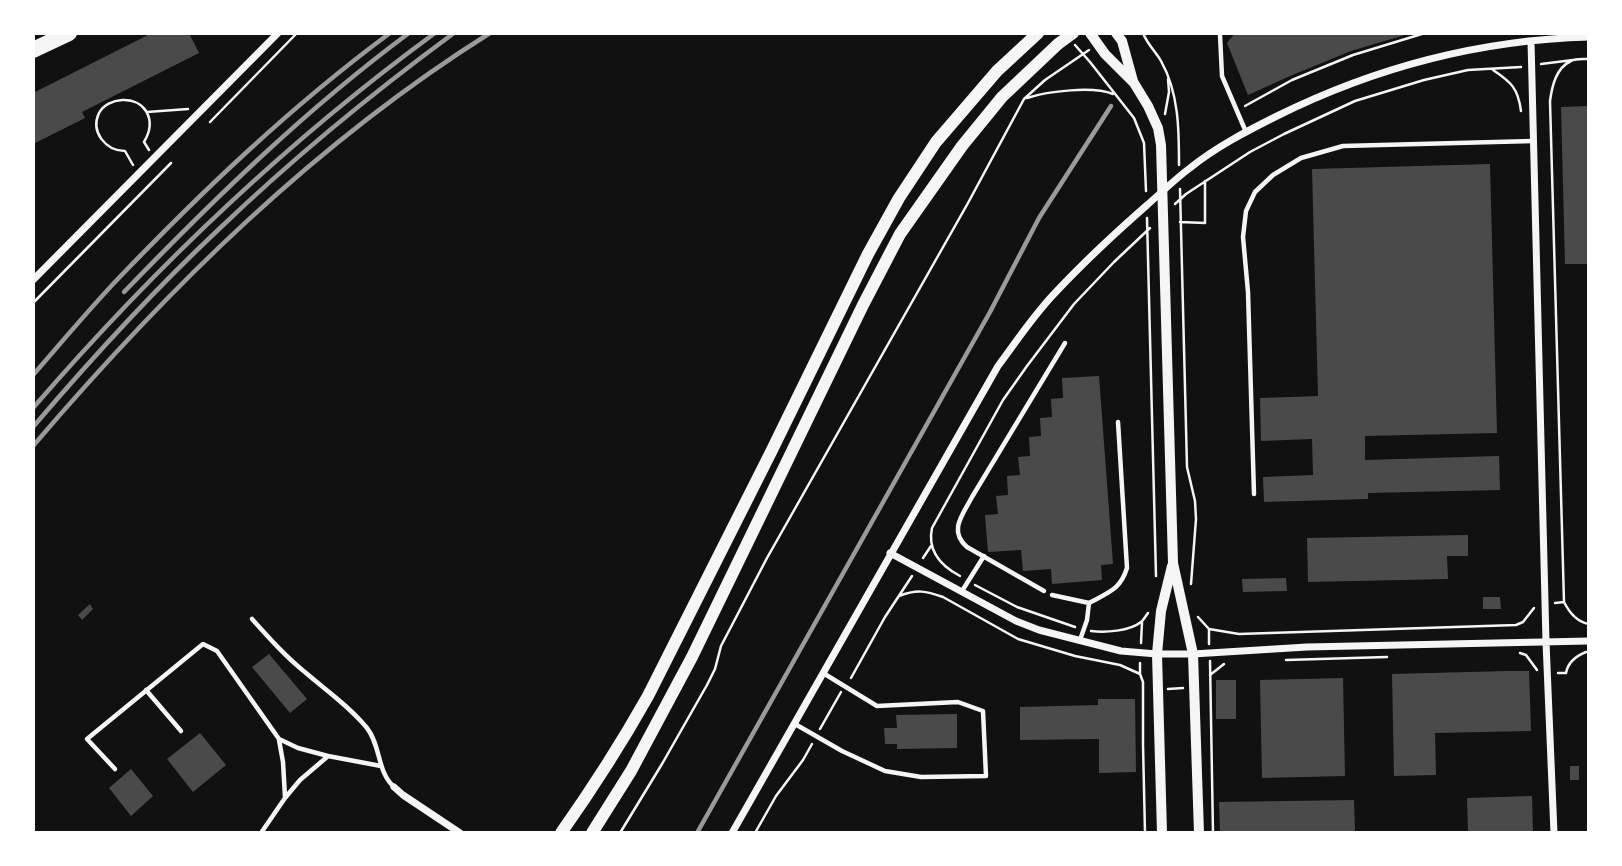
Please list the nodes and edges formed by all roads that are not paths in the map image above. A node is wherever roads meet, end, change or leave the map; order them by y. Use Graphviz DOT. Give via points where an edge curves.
graph roads {
  1 [pos="69,33"];
  2 [pos="278,33"];
  3 [pos="1038,33"];
  4 [pos="1073,33"];
  5 [pos="1090,33"];
  6 [pos="1116,33"];
  7 [pos="1220,35"];
  8 [pos="1589,37"];
  9 [pos="1531,41"];
  10 [pos="33,50"];
  11 [pos="1134,83"];
  12 [pos="1246,132"];
  13 [pos="1534,141"];
  14 [pos="33,280"];
  15 [pos="1065,343"];
  16 [pos="1118,422"];
  17 [pos="1254,494"];
  18 [pos="890,553"];
  19 [pos="984,556"];
  20 [pos="1172,563"];
  21 [pos="962,591"];
  22 [pos="1044,591"];
  23 [pos="1052,595"];
  24 [pos="1089,603"];
  25 [pos="252,619"];
  26 [pos="1080,641"];
  27 [pos="1589,641"];
  28 [pos="1546,642"];
  29 [pos="1157,654"];
  30 [pos="1193,654"];
  31 [pos="822,673"];
  32 [pos="146,690"];
  33 [pos="794,723"];
  34 [pos="181,731"];
  35 [pos="279,739"];
  36 [pos="328,756"];
  37 [pos="381,766"];
  38 [pos="115,769"];
  39 [pos="394,787"];
  40 [pos="285,798"];
  41 [pos="261,833"];
  42 [pos="460,833"];
  43 [pos="561,833"];
  44 [pos="592,833"];
  45 [pos="733,833"];
  46 [pos="1162,833"];
  47 [pos="1199,833"];
  48 [pos="1554,833"];
  1 -- 10 [label="highway"];
  2 -- 14 [label="street"];
  3 -- 43 [label="main road" via="997,71 936,142 899,198 648,696"];
  4 -- 44 [label="main road" via="1002,97 901,234 692,657"];
  5 -- 11 [label="street"];
  6 -- 11 [label="street"];
  7 -- 12 [label="lane" via="1222,76"];
  8 -- 9 [label="street"];
  9 -- 12 [label="street" via="1468,50 1372,76 1318,96"];
  9 -- 13 [label="street"];
  11 -- 20 [label="street" via="1158,128 1161,145"];
  12 -- 18 [label="street" via="1191,167 1052,296 998,366"];
  13 -- 17 [label="lane" via="1343,146 1301,158 1255,192 1243,237"];
  13 -- 28 [label="street"];
  15 -- 19 [label="lane" via="960,520 960,540"];
  16 -- 24 [label="lane" via="1127,568 1122,583"];
  18 -- 21 [label="street"];
  18 -- 31 [label="street"];
  19 -- 21 [label="lane"];
  19 -- 22 [label="lane"];
  20 -- 29 [label="street"];
  20 -- 30 [label="street"];
  21 -- 26 [label="street" via="1016,621"];
  23 -- 24 [label="lane"];
  24 -- 26 [label="lane"];
  25 -- 37 [label="lane" via="369,730"];
  26 -- 29 [label="street" via="1121,652"];
  27 -- 28 [label="street"];
  28 -- 30 [label="street"];
  28 -- 48 [label="street"];
  29 -- 30 [label="street"];
  29 -- 46 [label="street"];
  30 -- 47 [label="street"];
  31 -- 33 [label="street"];
  31 -- 33 [label="lane" via="877,706 958,702 983,711 986,776 921,777 885,771"];
  32 -- 34 [label="lane"];
  32 -- 35 [label="lane" via="203,644 217,651"];
  32 -- 38 [label="lane" via="87,739"];
  33 -- 45 [label="street"];
  35 -- 36 [label="lane"];
  35 -- 40 [label="lane"];
  36 -- 37 [label="lane"];
  36 -- 40 [label="lane"];
  37 -- 39 [label="lane"];
  39 -- 42 [label="street"];
  40 -- 41 [label="lane"];
}
